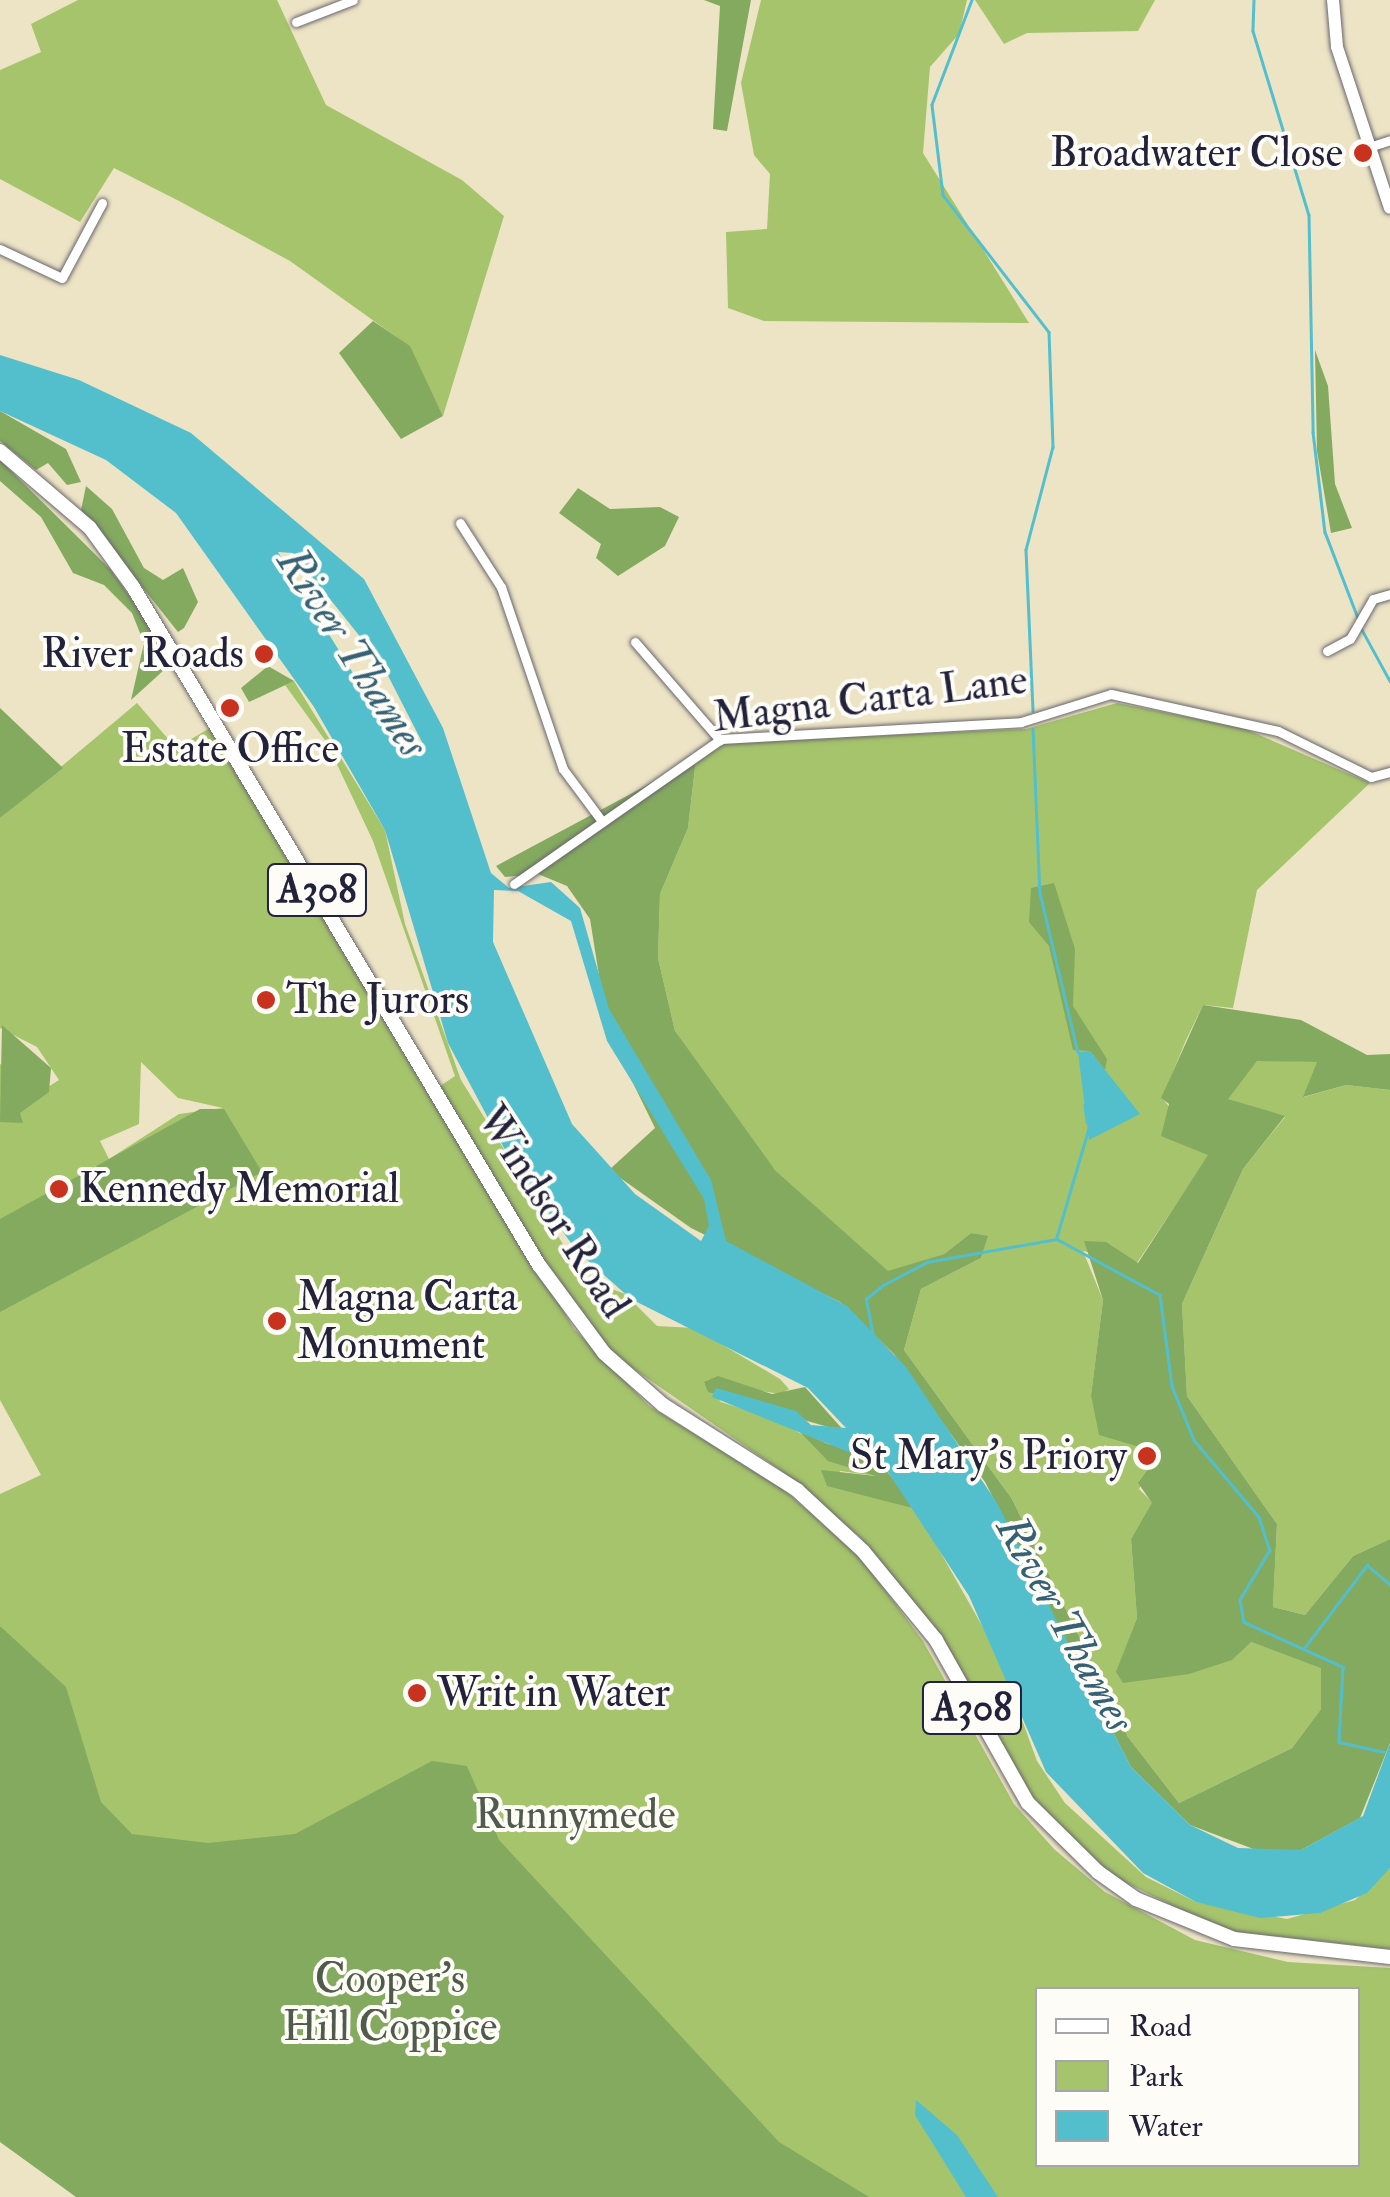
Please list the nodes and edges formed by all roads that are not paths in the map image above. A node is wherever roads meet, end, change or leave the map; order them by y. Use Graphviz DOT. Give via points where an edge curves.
graph roads {
  1 [pos="353,0"];
  2 [pos="1333,0"];
  3 [pos="296,22"];
  4 [pos="1390,140"];
  5 [pos="1369,147"];
  6 [pos="102,203"];
  7 [pos="1390,208"];
  8 [pos="0,249"];
  9 [pos="62,278"];
  10 [pos="74,285"];
  11 [pos="0,451"];
  12 [pos="460,522"];
  13 [pos="1390,594"];
  14 [pos="636,642"];
  15 [pos="1326,651"];
  16 [pos="720,740"];
  17 [pos="1390,772"];
  18 [pos="601,820"];
  19 [pos="514,884"];
  20 [pos="1390,1957"];
  1 -- 3 [label="street"];
  2 -- 5 [label="main road"];
  4 -- 5 [label="street"];
  5 -- 7 [label="main road"];
  6 -- 9 [label="street"];
  8 -- 9 [label="street"];
  9 -- 10 [label="street"];
  11 -- 20 [label="main road, Windsor Road / A308" via="90,528 132,587 539,1265 604,1353 663,1405 808,1499 864,1551 936,1640 1028,1803 1098,1872 1136,1898 1234,1940"];
  12 -- 18 [label="street" via="502,587 563,769"];
  13 -- 15 [label="street" via="1372,599 1350,639"];
  14 -- 16 [label="street"];
  16 -- 17 [label="street, Magna Carta Lane" via="1021,722 1111,694 1278,731 1371,777"];
  16 -- 18 [label="street, Magna Carta Lane"];
  18 -- 19 [label="street, Magna Carta Lane"];
}
